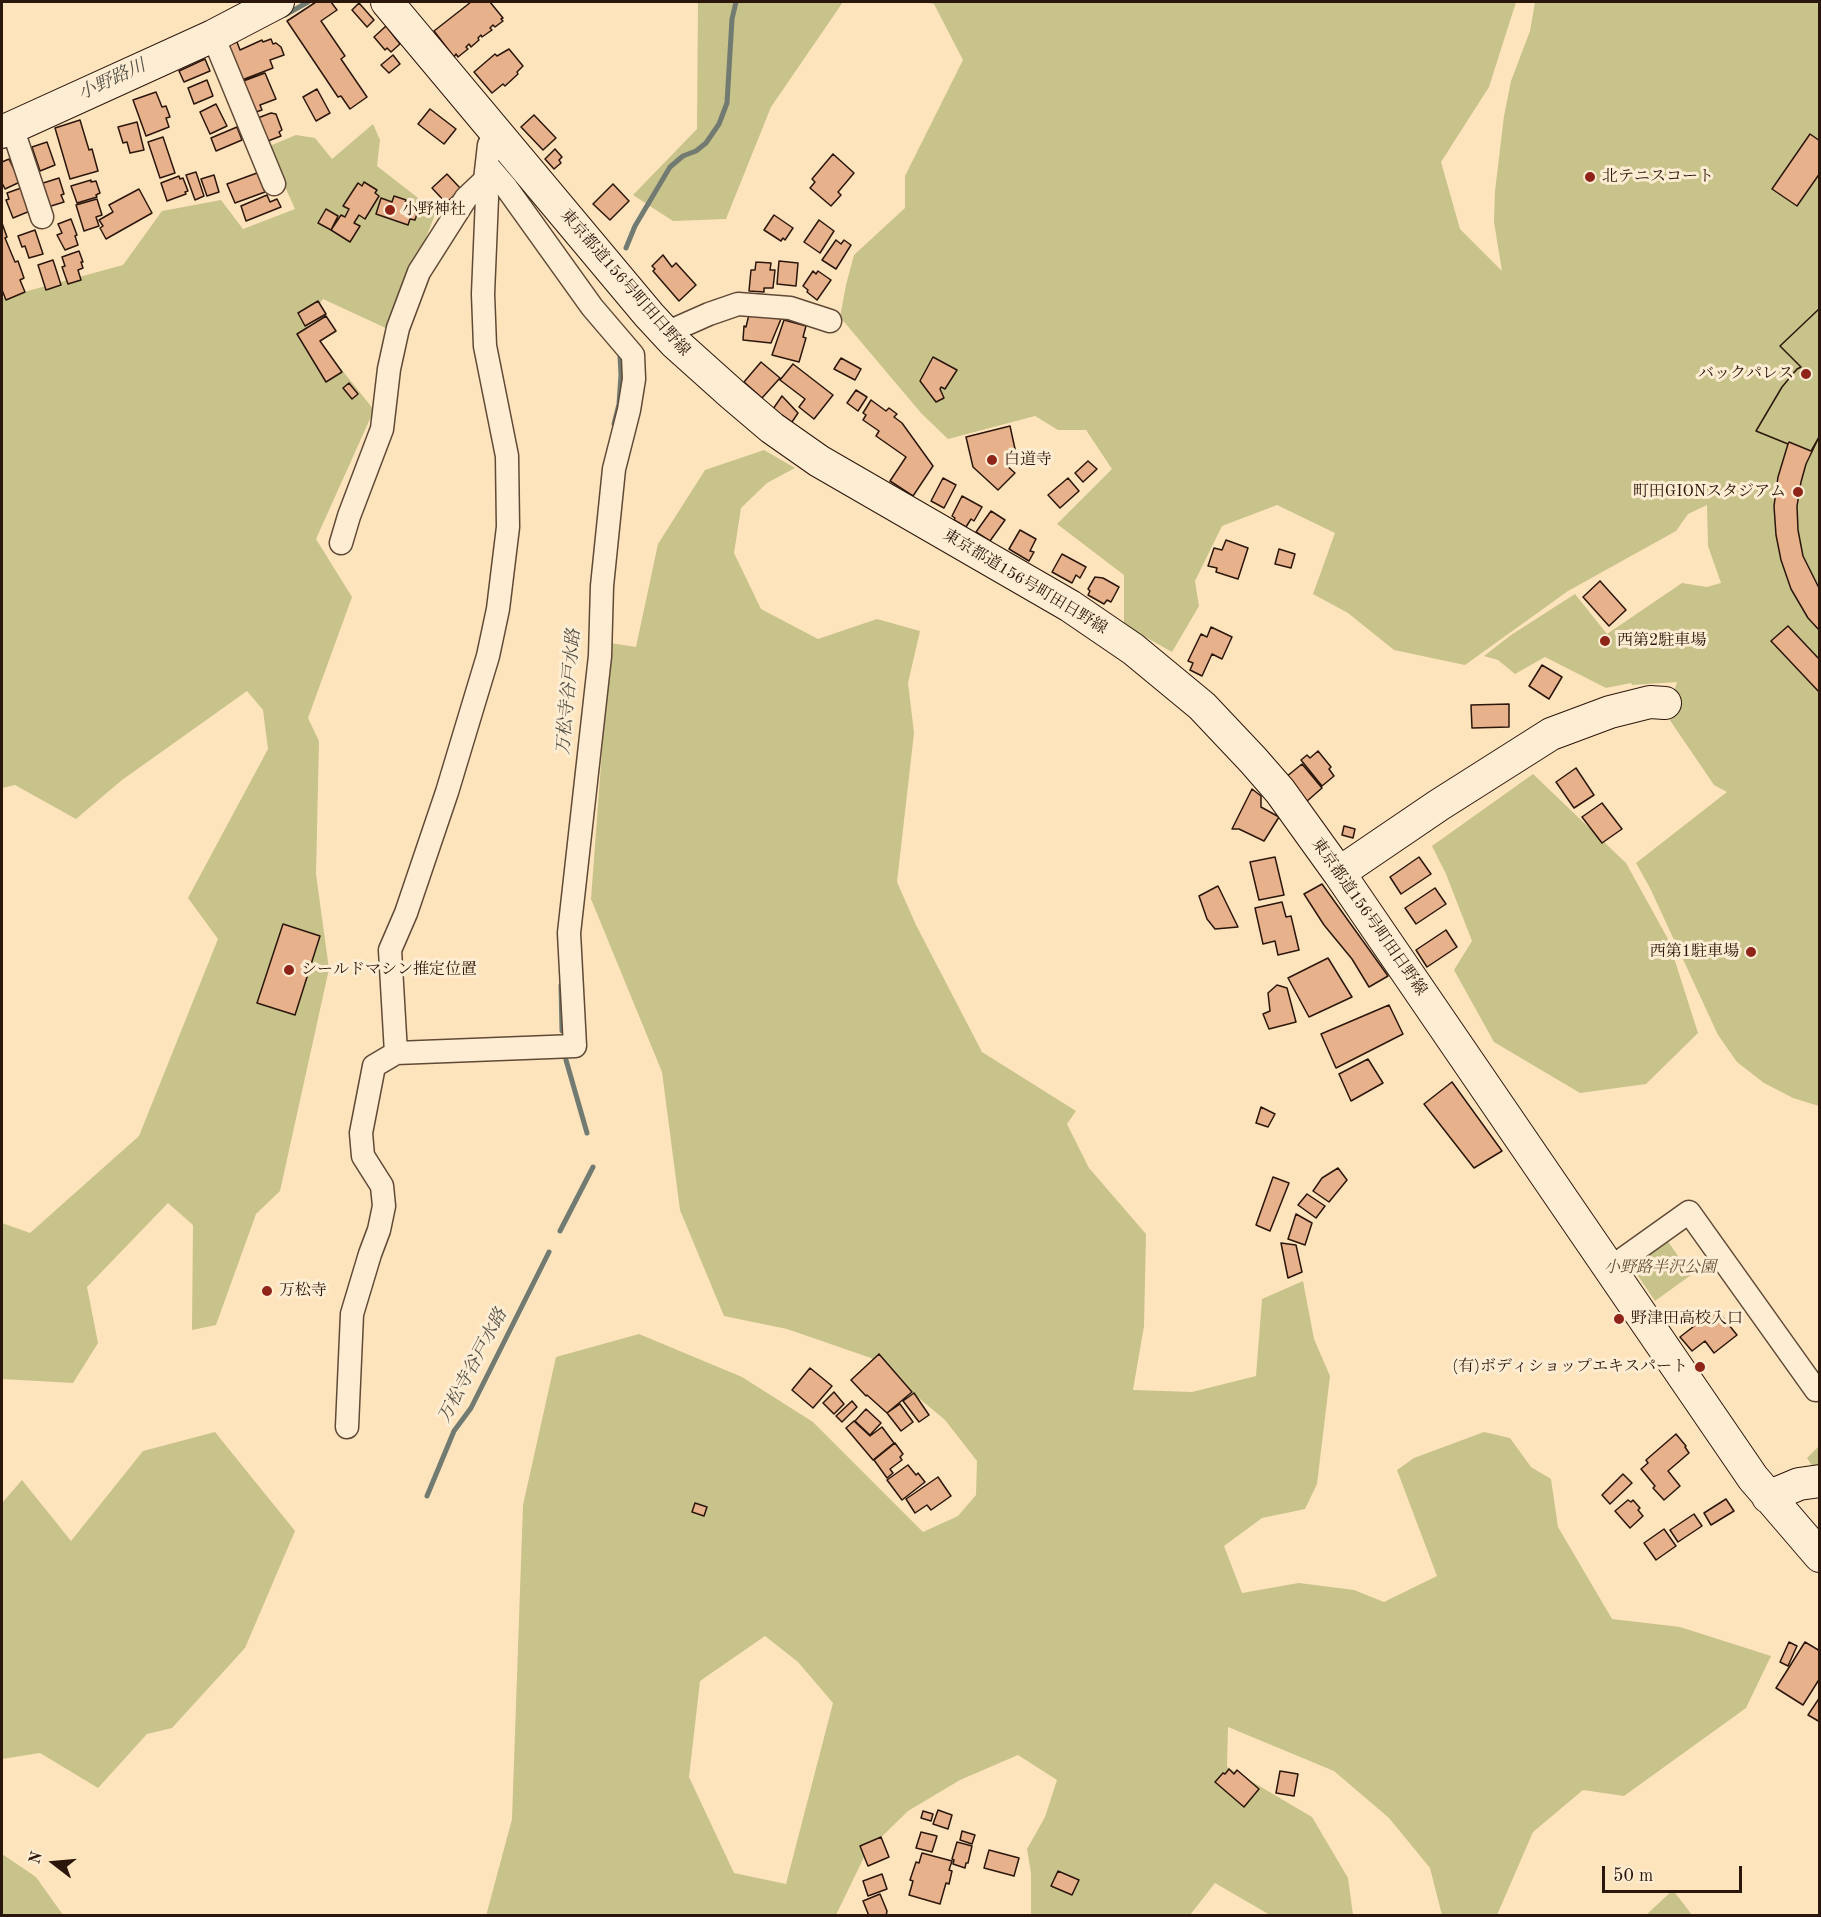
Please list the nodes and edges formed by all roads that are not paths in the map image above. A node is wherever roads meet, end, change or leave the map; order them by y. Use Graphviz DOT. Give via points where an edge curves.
graph roads {
  1 [pos="278,2"];
  2 [pos="387,2"];
  3 [pos="213,36"];
  4 [pos="7,129"];
  5 [pos="495,132"];
  6 [pos="486,173"];
  7 [pos="274,184"];
  8 [pos="42,217"];
  9 [pos="830,321"];
  10 [pos="666,333"];
  11 [pos="340,543"];
  12 [pos="1665,703"];
  13 [pos="1339,873"];
  14 [pos="396,1053"];
  15 [pos="1609,1269"];
  16 [pos="1816,1390"];
  17 [pos="347,1427"];
  18 [pos="1820,1481"];
  19 [pos="1768,1497"];
  20 [pos="1820,1556"];
  1 -- 3 [label="main road"];
  2 -- 5 [label="main road, 東京都道156号町田日野線"];
  3 -- 4 [label="main road"];
  3 -- 7 [label="street"];
  4 -- 8 [label="street"];
  5 -- 6 [label="street" via="489,145"];
  5 -- 10 [label="main road, 東京都道156号町田日野線"];
  6 -- 11 [label="street" via="419,272 398,328 382,429"];
  6 -- 14 [label="street" via="485,346 507,456 508,527 488,656 447,792 390,950"];
  6 -- 14 [label="street" via="506,187 592,307 633,355 629,410 614,469 602,586 600,656 569,933 574,1046"];
  9 -- 10 [label="street" via="790,308 738,304"];
  10 -- 13 [label="main road, 東京都道156号町田日野線" via="756,415 819,461 1070,606 1149,662 1202,706 1253,760"];
  12 -- 13 [label="main road" via="1650,702 1610,712 1551,734"];
  13 -- 15 [label="main road, 東京都道156号町田日野線"];
  14 -- 17 [label="street" via="374,1066 361,1133 363,1156 382,1186 384,1206 352,1314"];
  15 -- 16 [label="street" via="1689,1212 1724,1250 1804,1363"];
  15 -- 19 [label="main road, 東京都道156号町田日野線"];
  18 -- 19 [label="main road" via="1799,1484"];
  19 -- 20 [label="main road, 東京都道156号町田日野線"];
}
